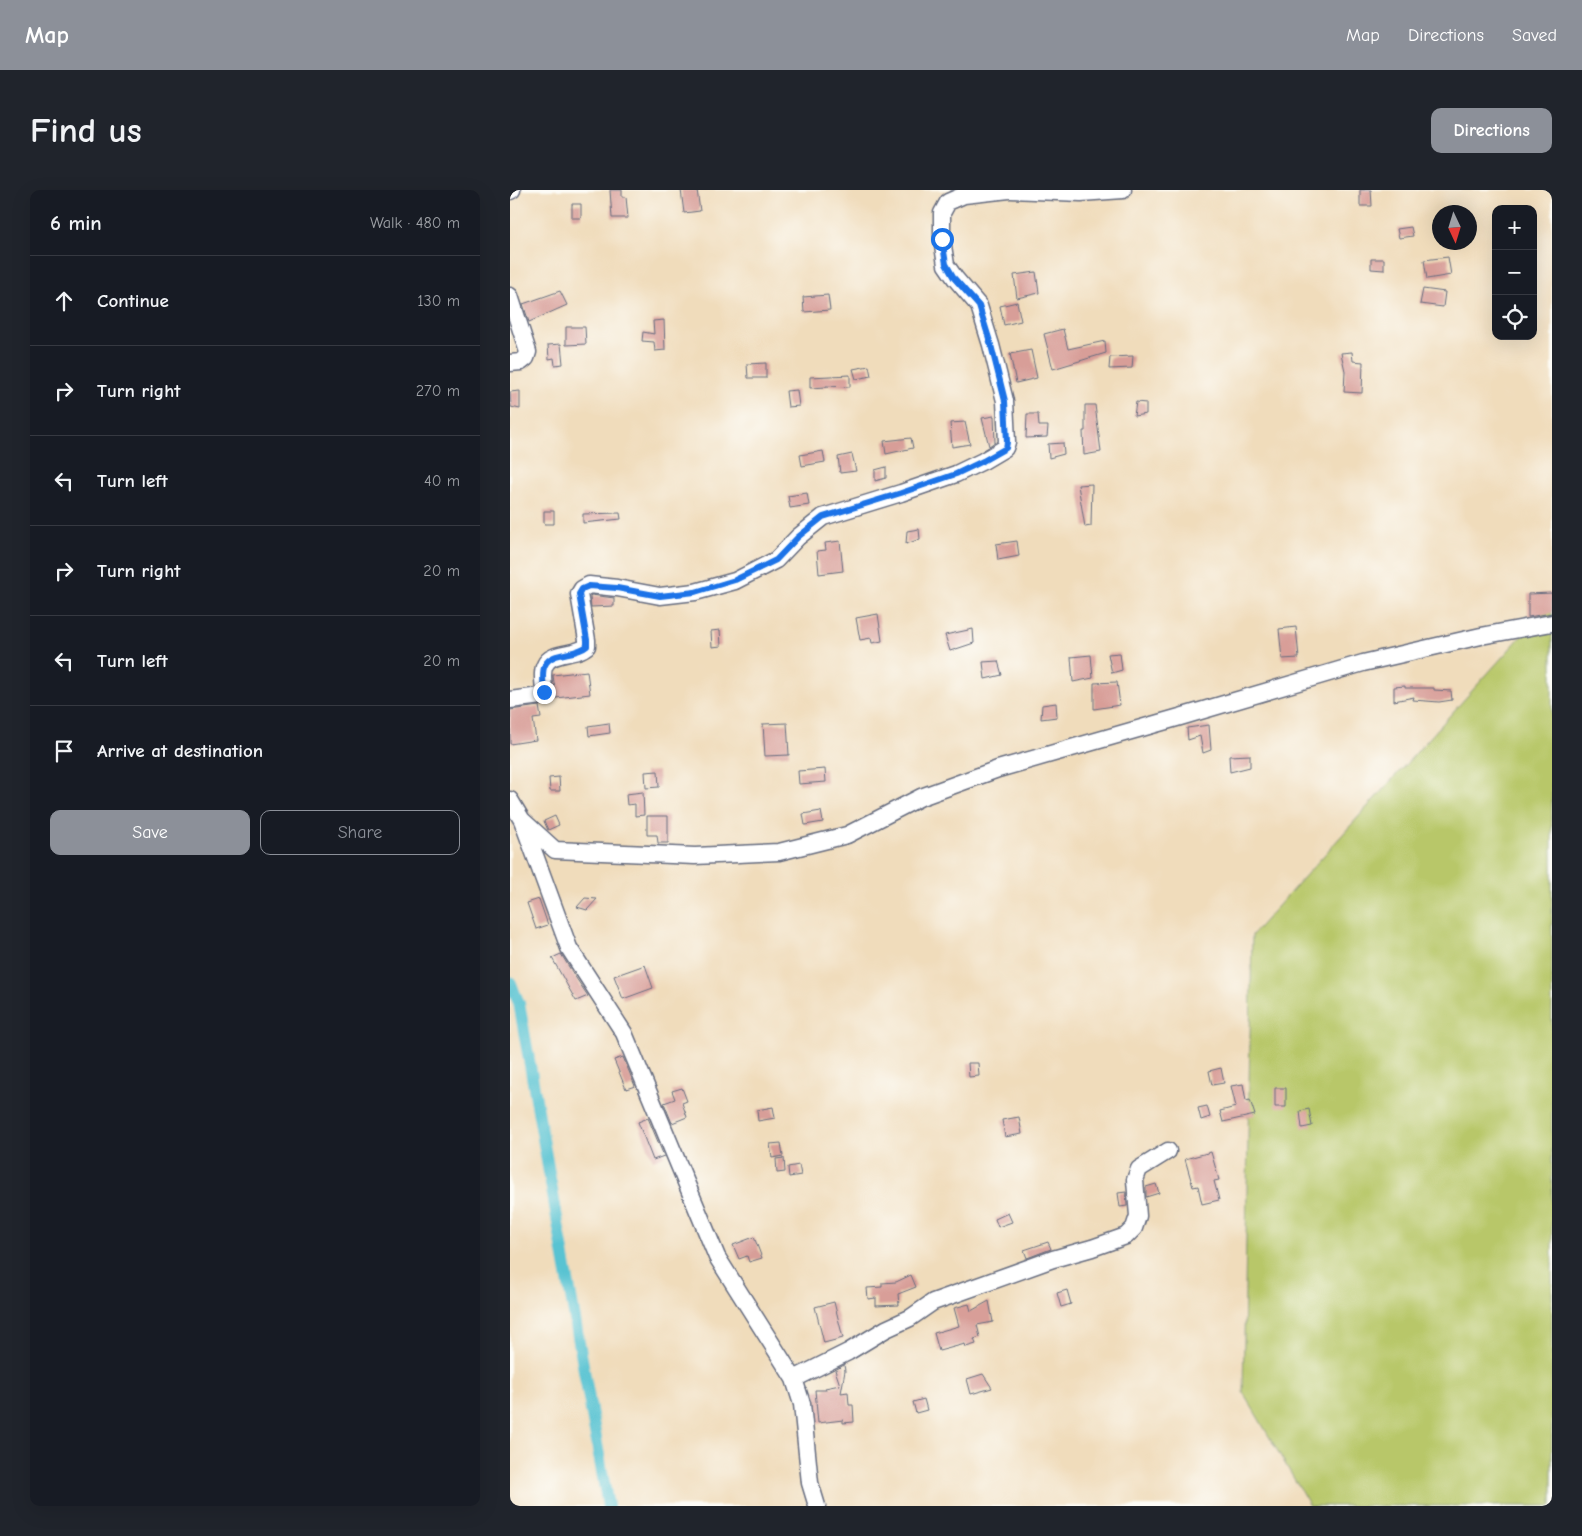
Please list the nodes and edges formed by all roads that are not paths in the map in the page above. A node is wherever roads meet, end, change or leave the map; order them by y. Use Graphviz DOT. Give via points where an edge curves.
graph roads {
  1 [pos="1010,190"];
  2 [pos="1123,190"];
  3 [pos="944,196"];
  4 [pos="510,296"];
  5 [pos="510,363"];
  6 [pos="1552,623"];
  7 [pos="510,700"];
  8 [pos="510,800"];
  9 [pos="522,820"];
  10 [pos="1168,1151"];
  11 [pos="794,1379"];
  12 [pos="817,1506"];
  1 -- 2 [label="street" via="1081,193"];
  1 -- 3 [label="street"];
  3 -- 7 [label="street" via="942,239 946,264 979,306 1005,401 1006,448 956,474 823,517 776,560 735,580 695,592 660,596 617,588 589,586 582,589 579,594 587,646 582,651 548,661 544,666 544,692 541,696"];
  4 -- 5 [label="street" via="528,352 520,362"];
  6 -- 9 [label="street" via="1363,663 998,769 921,797 847,835 779,852 694,856 555,850"];
  8 -- 9 [label="street"];
  9 -- 11 [label="street" via="569,948 624,1033 717,1257"];
  10 -- 11 [label="street" via="1139,1169 1135,1180 1138,1216 1134,1228 1126,1236 1053,1258 933,1302 910,1318"];
  11 -- 12 [label="street" via="802,1404 810,1483"];
}
